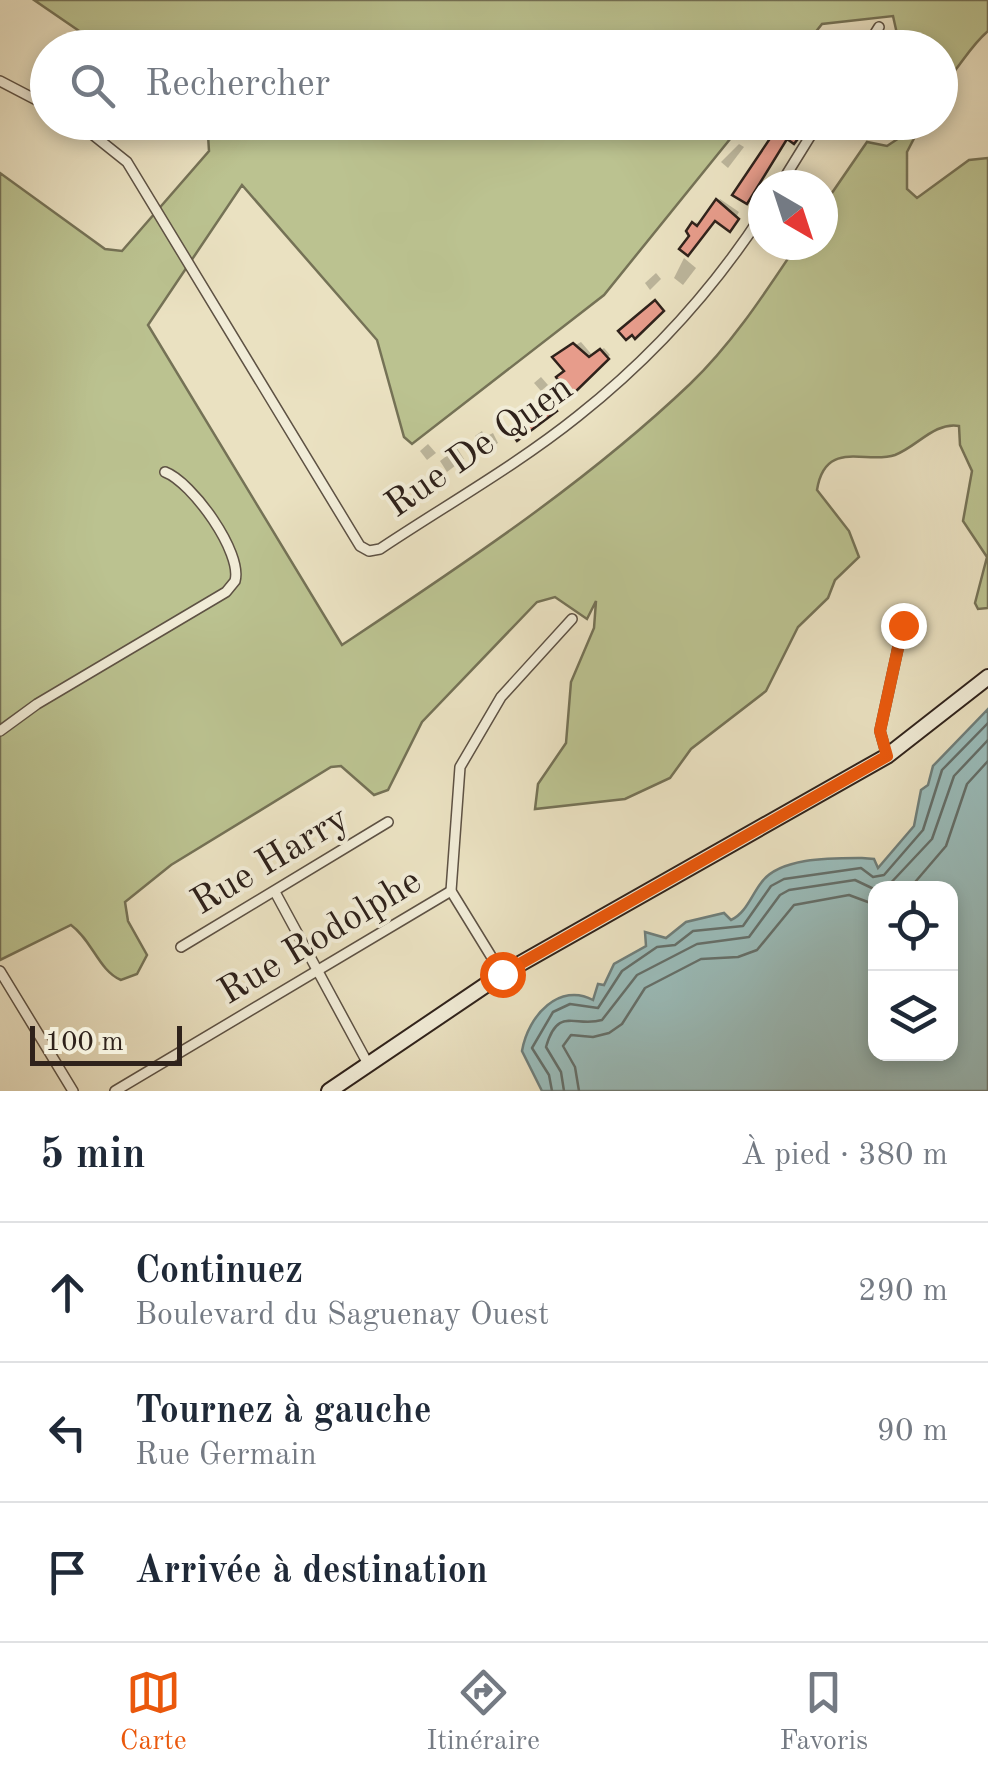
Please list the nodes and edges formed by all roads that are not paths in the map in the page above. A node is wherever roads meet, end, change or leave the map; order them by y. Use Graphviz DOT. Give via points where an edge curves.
graph roads {
  1 [pos="879,27"];
  2 [pos="877,30"];
  3 [pos="0,80"];
  4 [pos="30,96"];
  5 [pos="99,140"];
  6 [pos="808,140"];
  7 [pos="789,170"];
  8 [pos="748,233"];
  9 [pos="165,472"];
  10 [pos="572,618"];
  11 [pos="903,625"];
  12 [pos="988,677"];
  13 [pos="0,731"];
  14 [pos="887,756"];
  15 [pos="388,822"];
  16 [pos="275,892"];
  17 [pos="451,892"];
  18 [pos="182,948"];
  19 [pos="318,969"];
  20 [pos="0,971"];
  21 [pos="502,974"];
  22 [pos="367,1062"];
  23 [pos="73,1091"];
  24 [pos="114,1091"];
  25 [pos="316,1091"];
  26 [pos="329,1091"];
  1 -- 2 [label="street"];
  3 -- 4 [label="street"];
  5 -- 8 [label="street, Rue De Quen" via="127,162 360,546 369,551 577,418 699,300"];
  6 -- 7 [label="street"];
  9 -- 13 [label="street" via="194,492 236,560 232,587"];
  10 -- 17 [label="street" via="501,696 460,767"];
  11 -- 14 [label="street" via="880,731"];
  12 -- 14 [label="main road"];
  14 -- 21 [label="main road"];
  15 -- 16 [label="street, Rue Harry"];
  16 -- 18 [label="street, Rue Harry"];
  16 -- 19 [label="street"];
  17 -- 19 [label="street, Rue Rodolphe"];
  17 -- 21 [label="street"];
  19 -- 22 [label="street"];
  19 -- 24 [label="street, Rue Rodolphe"];
  20 -- 23 [label="street"];
  21 -- 22 [label="main road"];
  22 -- 25 [label="main road"];
  22 -- 26 [label="main road"];
}
